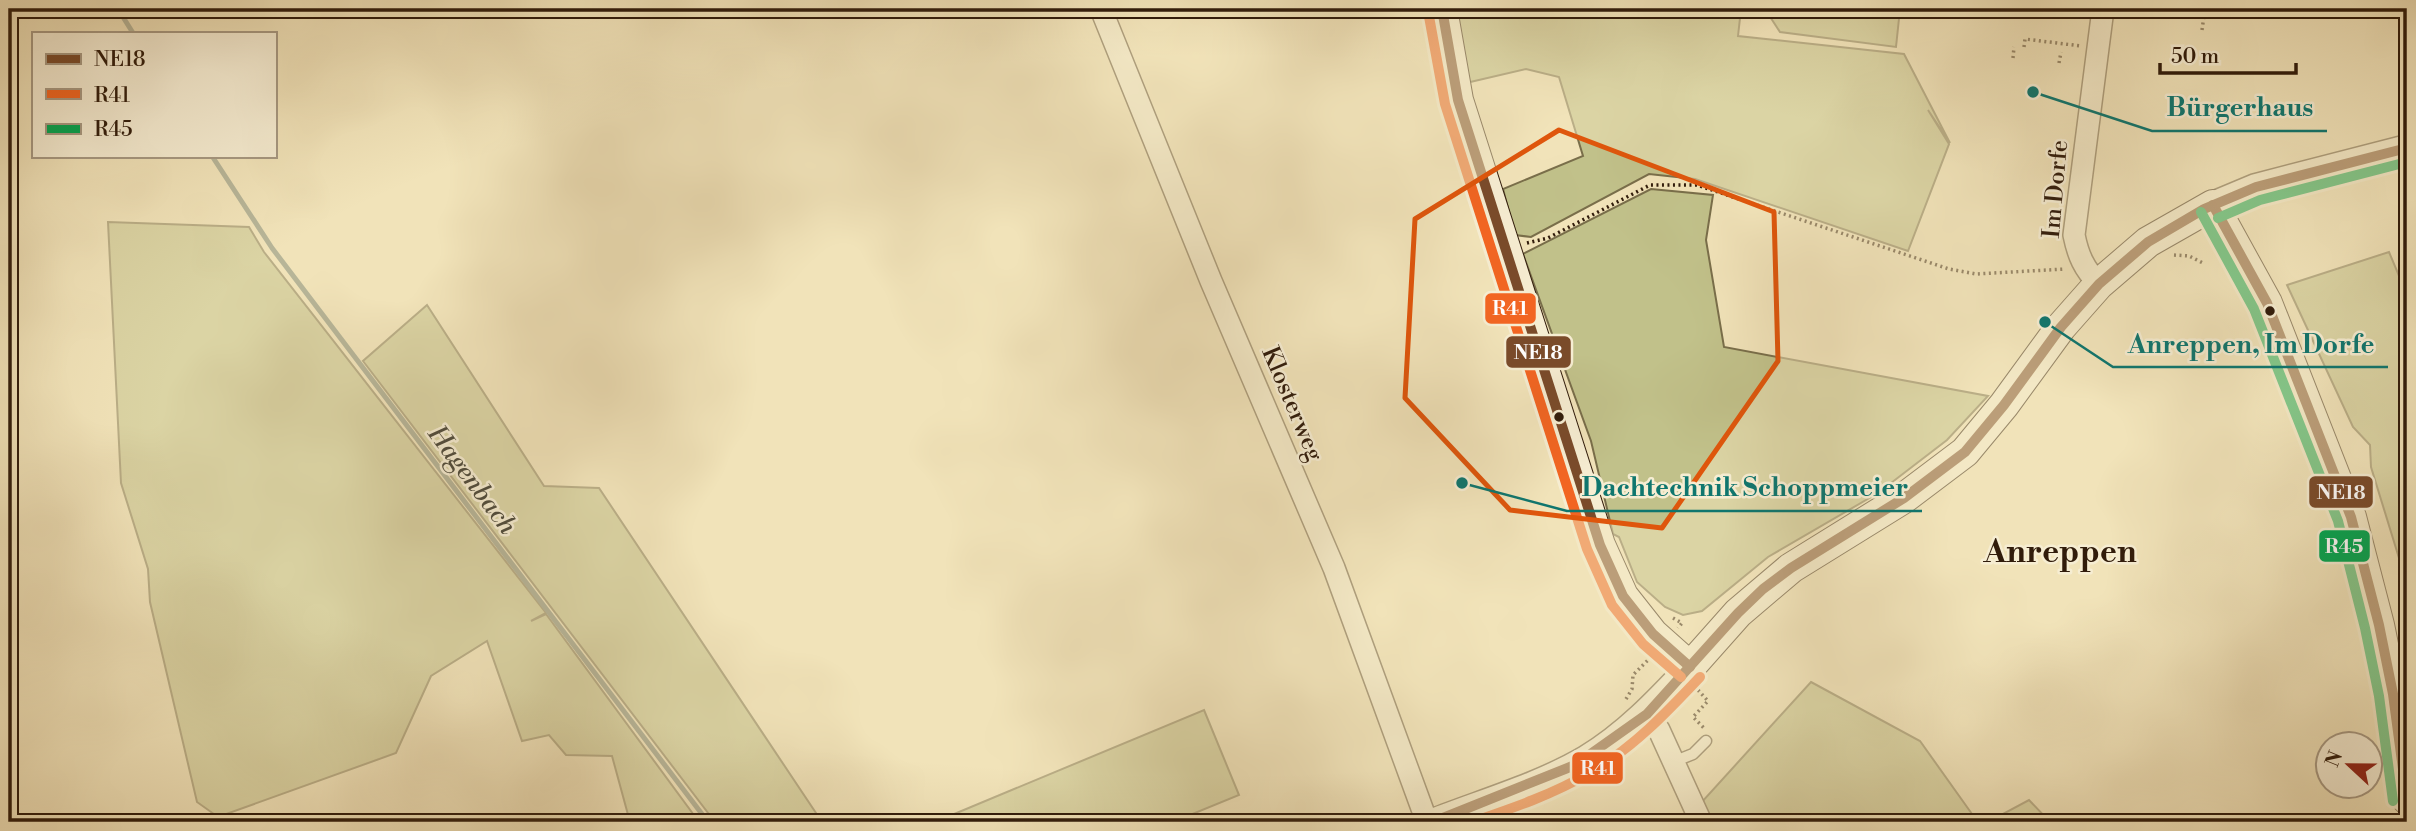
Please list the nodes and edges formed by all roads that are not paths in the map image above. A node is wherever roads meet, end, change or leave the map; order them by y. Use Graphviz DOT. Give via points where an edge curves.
graph roads {
  1 [pos="1101,9"];
  2 [pos="1442,9"];
  3 [pos="2103,9"];
  4 [pos="2407,148"];
  5 [pos="2213,205"];
  6 [pos="2092,276"];
  7 [pos="1691,676"];
  8 [pos="1647,714"];
  9 [pos="1706,741"];
  10 [pos="1673,762"];
  11 [pos="2407,799"];
  12 [pos="1427,822"];
  13 [pos="1433,822"];
  14 [pos="1701,822"];
  1 -- 12 [label="street, Klosterweg" via="1334,568"];
  2 -- 7 [label="main road" via="1458,100 1602,552 1623,596"];
  3 -- 6 [label="street, Im Dorfe" via="2074,235 2077,252"];
  4 -- 5 [label="street" via="2256,187"];
  5 -- 6 [label="main road"];
  5 -- 11 [label="main road" via="2267,303 2351,517 2393,694"];
  6 -- 7 [label="main road" via="2061,327 1965,452 1904,498 1773,582 1738,613"];
  7 -- 8 [label="street"];
  8 -- 10 [label="street"];
  8 -- 13 [label="street" via="1575,765"];
  9 -- 10 [label="lane" via="1693,754"];
  10 -- 14 [label="street"];
}
